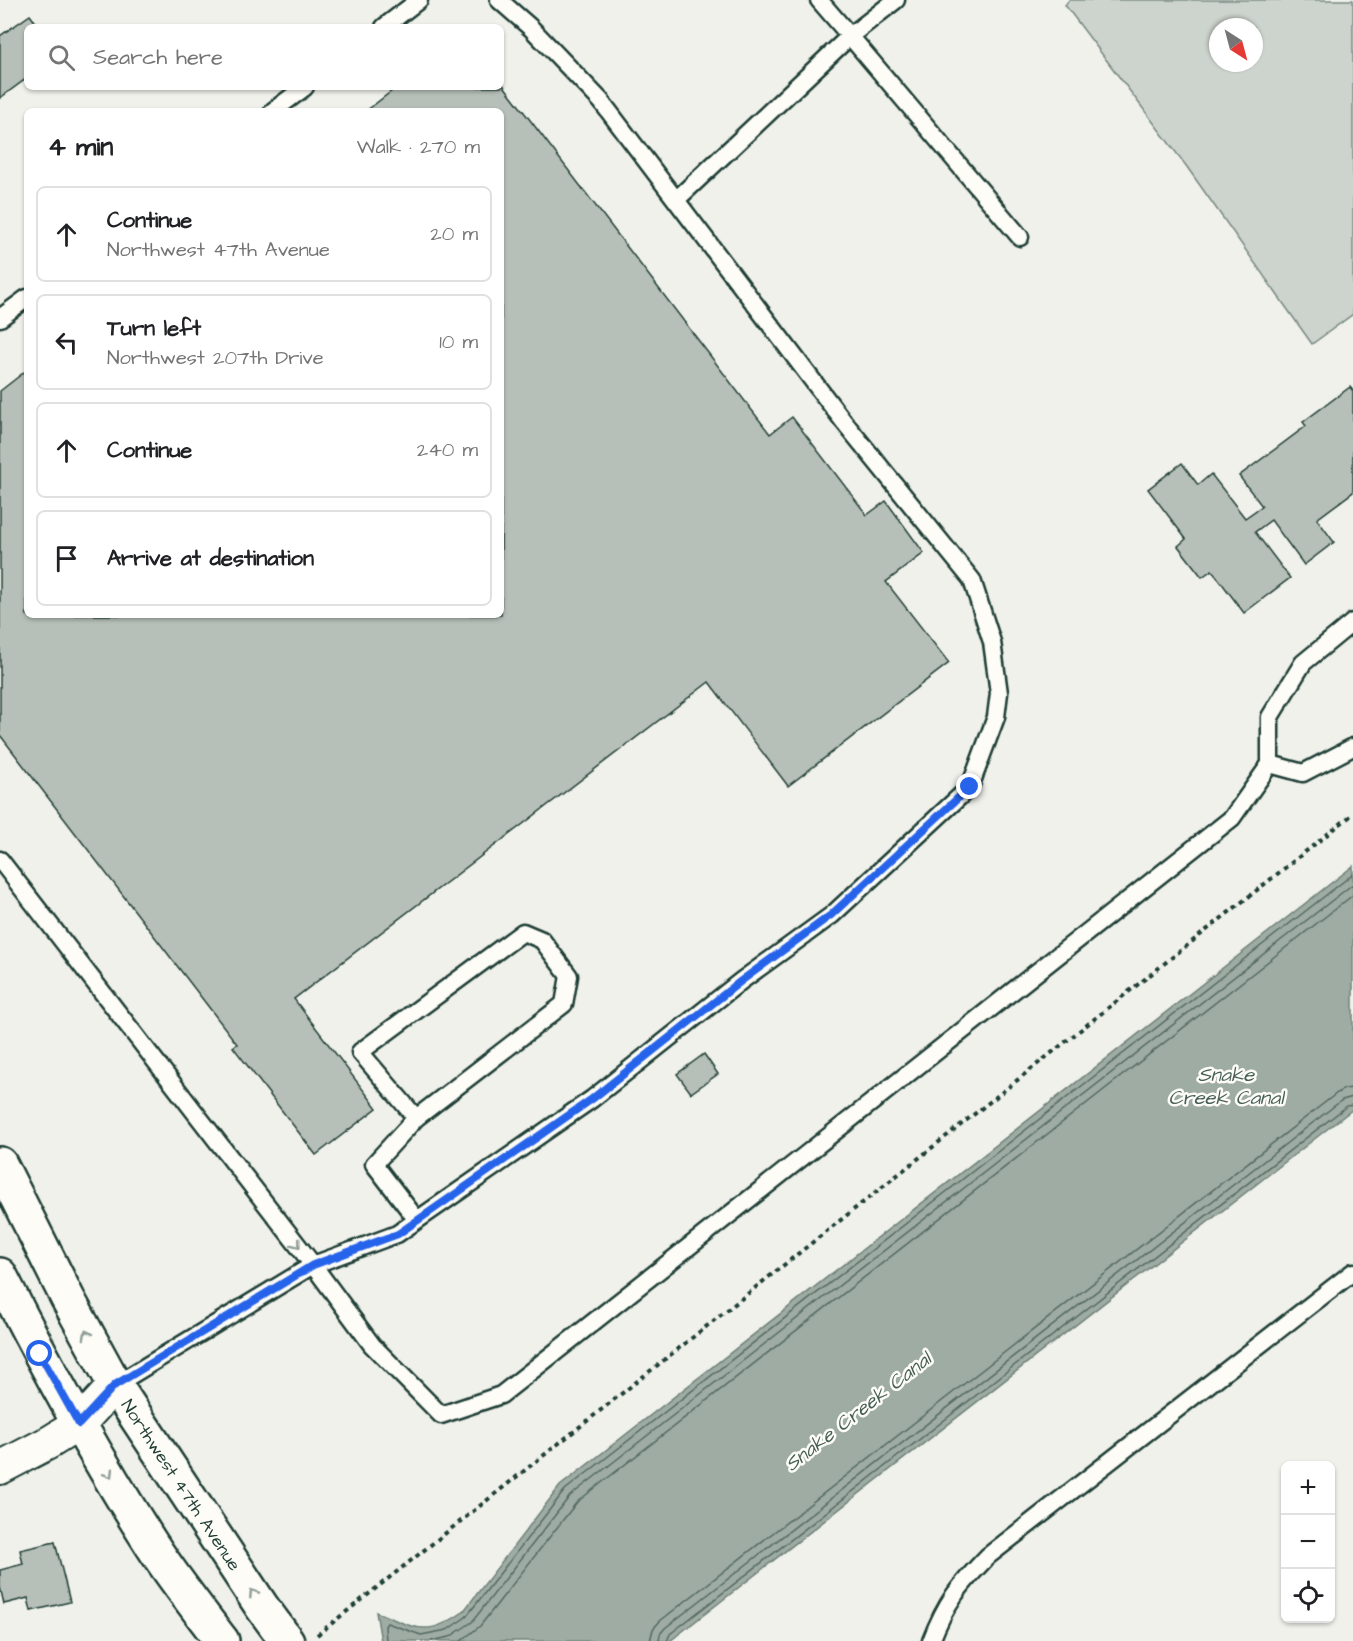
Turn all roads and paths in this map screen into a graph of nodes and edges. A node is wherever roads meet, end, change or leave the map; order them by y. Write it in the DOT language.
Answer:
graph roads {
  1 [pos="419,0"];
  2 [pos="498,0"];
  3 [pos="819,0"];
  4 [pos="896,0"];
  5 [pos="388,24"];
  6 [pos="850,36"];
  7 [pos="301,90"];
  8 [pos="277,108"];
  9 [pos="676,200"];
  10 [pos="1020,237"];
  11 [pos="24,300"];
  12 [pos="0,318"];
  13 [pos="1353,622"];
  14 [pos="1353,747"];
  15 [pos="1270,764"];
  16 [pos="1353,814"];
  17 [pos="0,860"];
  18 [pos="416,1118"];
  19 [pos="0,1164"];
  20 [pos="417,1220"];
  21 [pos="313,1265"];
  22 [pos="1353,1272"];
  23 [pos="0,1275"];
  24 [pos="115,1385"];
  25 [pos="79,1424"];
  26 [pos="0,1468"];
  27 [pos="222,1641"];
  28 [pos="287,1641"];
  29 [pos="309,1641"];
  30 [pos="931,1641"];
  1 -- 5 [label="lane"];
  2 -- 9 [label="lane"];
  3 -- 6 [label="lane"];
  4 -- 6 [label="lane"];
  6 -- 9 [label="lane"];
  6 -- 10 [label="lane"];
  7 -- 8 [label="lane"];
  9 -- 20 [label="lane"];
  11 -- 12 [label="lane"];
  13 -- 15 [label="lane"];
  14 -- 15 [label="lane"];
  15 -- 21 [label="lane"];
  16 -- 29 [label="path"];
  17 -- 21 [label="lane, one-way"];
  18 -- 18 [label="lane"];
  18 -- 20 [label="lane"];
  24 -- 19 [label="main road, Northwest 47th Avenue, one-way"];
  20 -- 21 [label="lane"];
  21 -- 24 [label="lane"];
  22 -- 30 [label="lane"];
  23 -- 25 [label="main road"];
  24 -- 25 [label="street"];
  28 -- 24 [label="main road, Northwest 47th Avenue, one-way"];
  25 -- 26 [label="street"];
  25 -- 27 [label="main road, one-way"];
}
